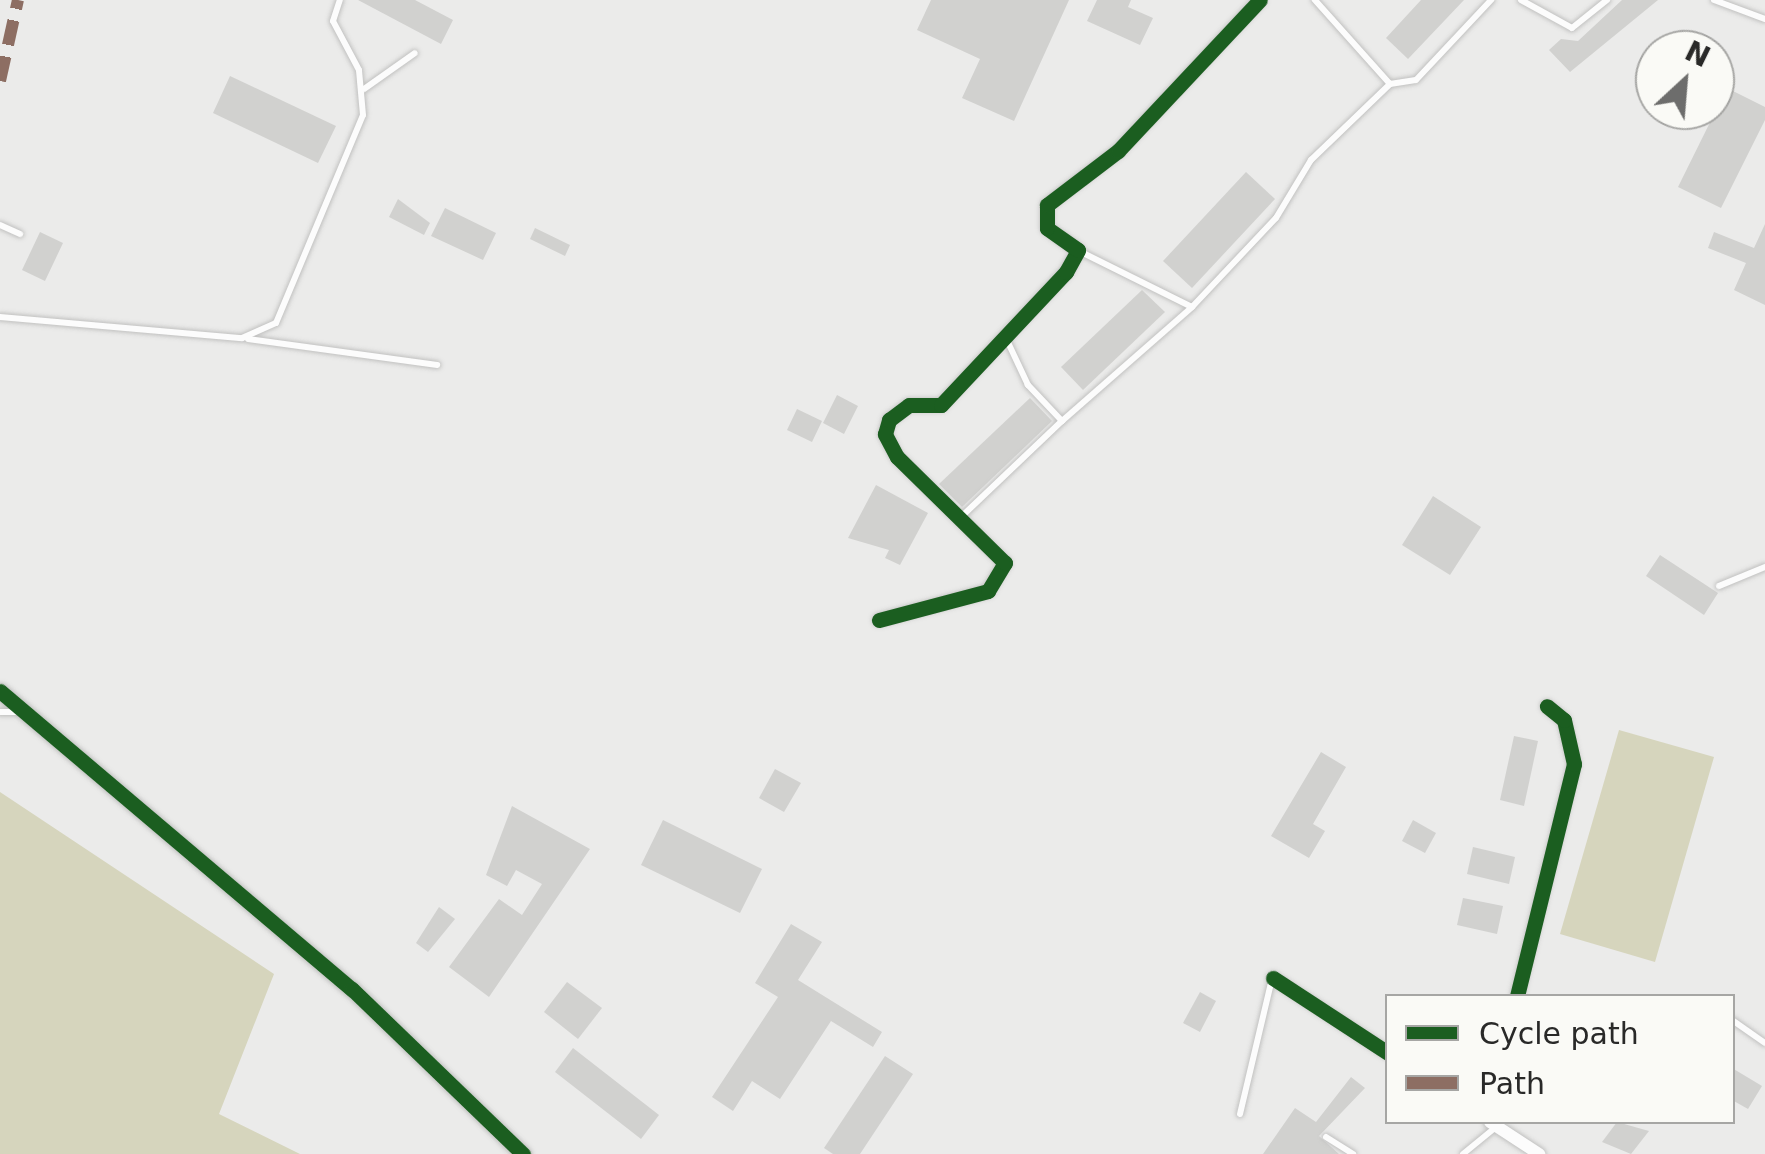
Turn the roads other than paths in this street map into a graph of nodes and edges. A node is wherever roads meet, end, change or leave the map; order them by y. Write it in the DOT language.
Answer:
graph roads {
  1 [pos="340,0"];
  2 [pos="1260,0"];
  3 [pos="1315,0"];
  4 [pos="1492,0"];
  5 [pos="1521,0"];
  6 [pos="1607,0"];
  7 [pos="1714,0"];
  8 [pos="1765,19"];
  9 [pos="416,53"];
  10 [pos="1390,84"];
  11 [pos="363,89"];
  12 [pos="0,224"];
  13 [pos="20,234"];
  14 [pos="1078,250"];
  15 [pos="1192,307"];
  16 [pos="0,317"];
  17 [pos="1005,337"];
  18 [pos="242,338"];
  19 [pos="437,365"];
  20 [pos="1062,421"];
  21 [pos="957,521"];
  22 [pos="1765,567"];
  23 [pos="1719,586"];
  24 [pos="879,620"];
  25 [pos="0,691"];
  26 [pos="1547,706"];
  27 [pos="0,712"];
  28 [pos="28,714"];
  29 [pos="1273,978"];
  30 [pos="1517,994"];
  31 [pos="1735,1022"];
  32 [pos="1765,1044"];
  33 [pos="1385,1052"];
  34 [pos="1240,1114"];
  35 [pos="1493,1124"];
  36 [pos="1326,1137"];
  37 [pos="524,1154"];
  38 [pos="1353,1154"];
  39 [pos="1463,1154"];
  40 [pos="1538,1154"];
  1 -- 11 [label="lane"];
  2 -- 14 [label="street"];
  3 -- 10 [label="lane"];
  4 -- 10 [label="lane"];
  5 -- 6 [label="lane"];
  7 -- 8 [label="lane"];
  9 -- 11 [label="lane"];
  10 -- 15 [label="lane"];
  11 -- 18 [label="lane"];
  12 -- 13 [label="lane"];
  14 -- 15 [label="lane"];
  14 -- 17 [label="street"];
  15 -- 20 [label="lane"];
  16 -- 18 [label="lane"];
  17 -- 20 [label="lane"];
  17 -- 21 [label="street"];
  18 -- 19 [label="lane"];
  20 -- 21 [label="lane"];
  21 -- 24 [label="street"];
  22 -- 23 [label="lane"];
  25 -- 28 [label="street"];
  26 -- 30 [label="street"];
  27 -- 28 [label="lane"];
  28 -- 37 [label="street"];
  29 -- 33 [label="street"];
  29 -- 34 [label="lane"];
  31 -- 32 [label="lane"];
  35 -- 39 [label="lane"];
  35 -- 40 [label="street"];
  36 -- 38 [label="lane"];
}
